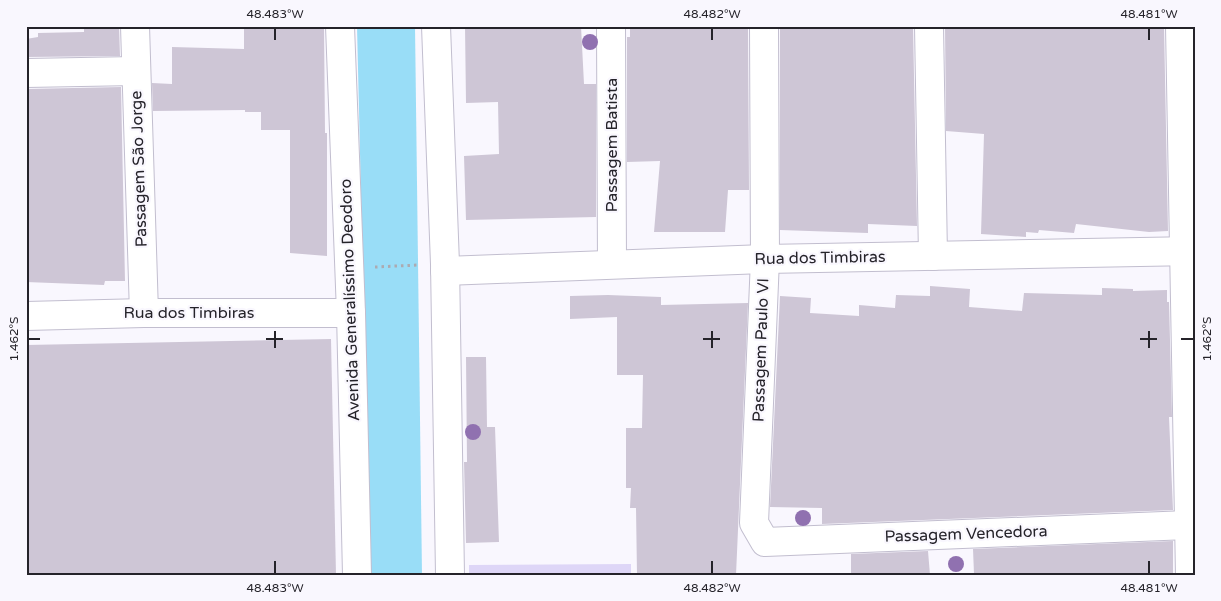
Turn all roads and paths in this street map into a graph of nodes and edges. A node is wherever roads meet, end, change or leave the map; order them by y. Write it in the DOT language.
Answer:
graph roads {
  1 [pos="135,26"];
  2 [pos="340,26"];
  3 [pos="436,26"];
  4 [pos="612,26"];
  5 [pos="764,26"];
  6 [pos="929,26"];
  7 [pos="1180,26"];
  8 [pos="136,72"];
  9 [pos="26,73"];
  10 [pos="1190,251"];
  11 [pos="933,256"];
  12 [pos="765,259"];
  13 [pos="612,264"];
  14 [pos="445,267"];
  15 [pos="349,268"];
  16 [pos="144,312"];
  17 [pos="351,312"];
  18 [pos="26,316"];
  19 [pos="754,523"];
  20 [pos="1188,525"];
  21 [pos="357,575"];
  22 [pos="450,575"];
  23 [pos="1190,575"];
  1 -- 8 [label="street, Passagem São Jorge"];
  2 -- 15 [label="street, Avenida Generalíssimo Deodoro"];
  3 -- 14 [label="street"];
  4 -- 13 [label="street, Passagem Batista"];
  5 -- 12 [label="street, Passagem Paulo VI"];
  6 -- 11 [label="street"];
  7 -- 10 [label="street"];
  8 -- 9 [label="street"];
  8 -- 16 [label="street, Passagem São Jorge"];
  10 -- 11 [label="street, Rua dos Timbiras"];
  10 -- 20 [label="street"];
  11 -- 12 [label="street, Rua dos Timbiras"];
  12 -- 13 [label="street, Rua dos Timbiras"];
  12 -- 19 [label="street, Passagem Paulo VI"];
  13 -- 14 [label="street, Rua dos Timbiras"];
  14 -- 15 [label="path"];
  14 -- 22 [label="street"];
  15 -- 17 [label="street, Avenida Generalíssimo Deodoro"];
  16 -- 17 [label="street, Rua dos Timbiras"];
  16 -- 18 [label="street, Rua dos Timbiras"];
  17 -- 21 [label="street, Avenida Generalíssimo Deodoro"];
  19 -- 20 [label="street, Passagem Vencedora"];
  20 -- 23 [label="street"];
}
